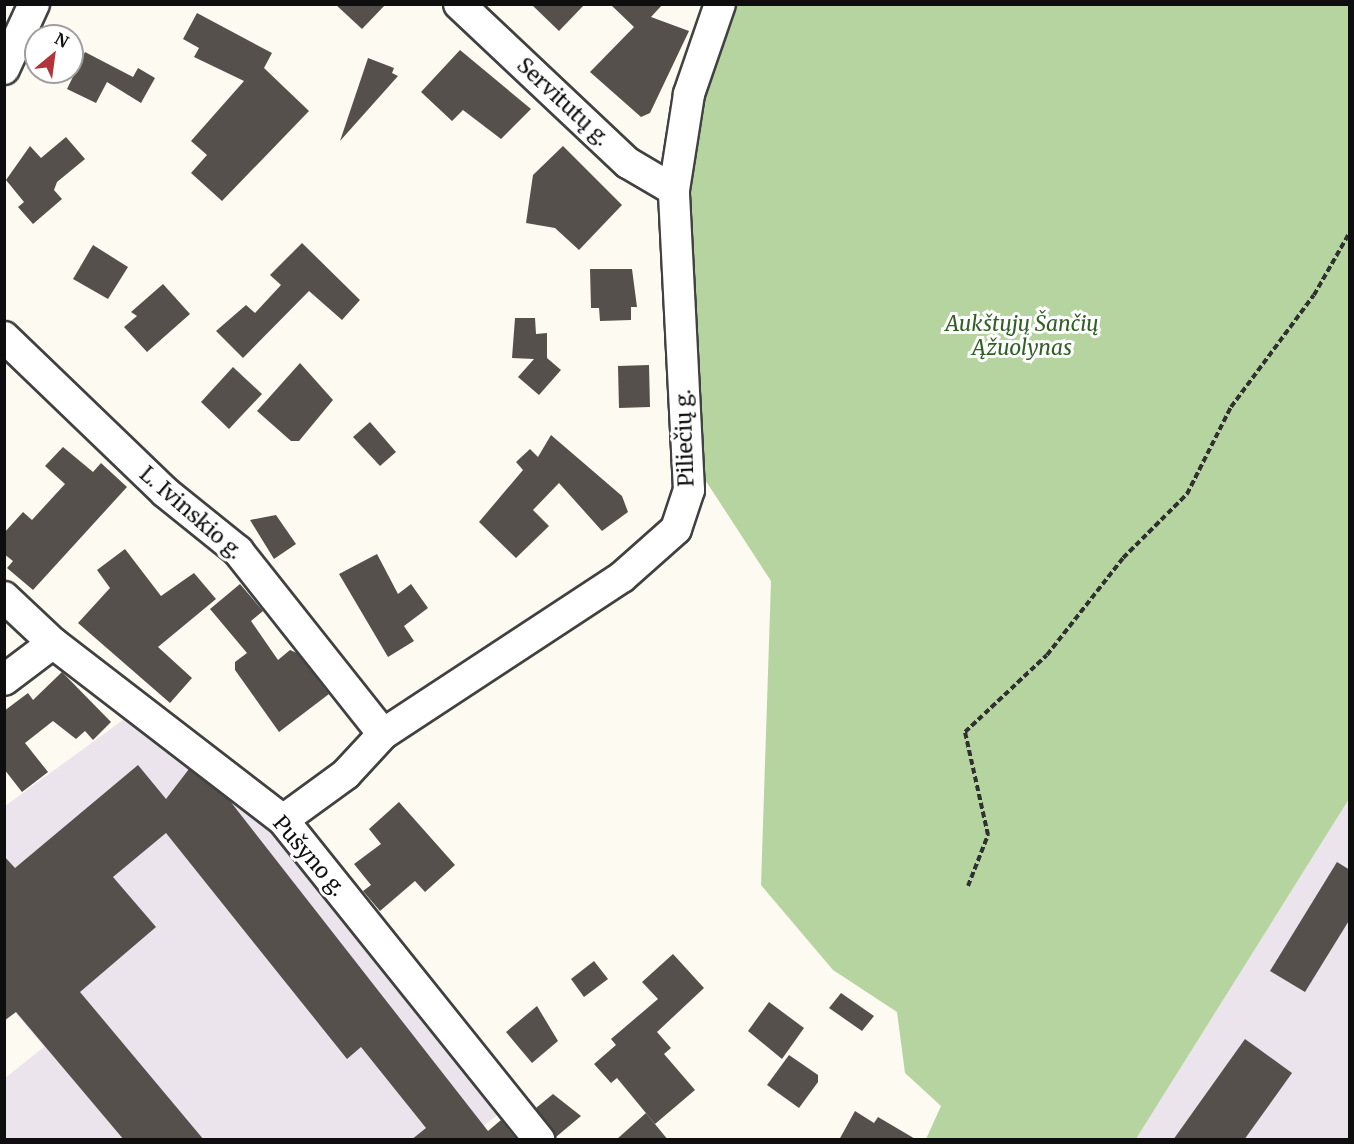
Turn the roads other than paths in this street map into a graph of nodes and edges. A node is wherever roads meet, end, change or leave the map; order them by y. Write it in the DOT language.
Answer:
graph roads {
  1 [pos="34,4"];
  2 [pos="459,4"];
  3 [pos="720,4"];
  4 [pos="4,69"];
  5 [pos="674,190"];
  6 [pos="4,337"];
  7 [pos="4,597"];
  8 [pos="53,643"];
  9 [pos="4,680"];
  10 [pos="383,734"];
  11 [pos="283,820"];
  12 [pos="539,1140"];
  1 -- 4 [label="street"];
  2 -- 5 [label="street, Servitutų g."];
  3 -- 5 [label="street, Piliečių g."];
  5 -- 10 [label="street, Piliečių g."];
  6 -- 10 [label="street, L. Ivinskio g."];
  7 -- 8 [label="street, Pušyno g."];
  8 -- 9 [label="street"];
  8 -- 11 [label="street, Pušyno g."];
  10 -- 11 [label="street, Piliečių g."];
  11 -- 12 [label="street, Pušyno g."];
}
